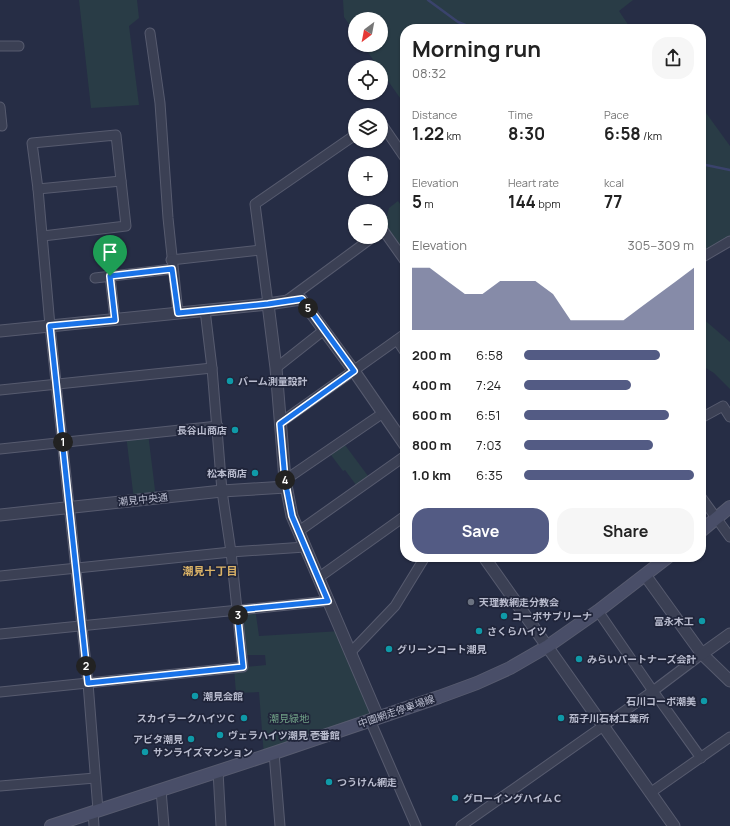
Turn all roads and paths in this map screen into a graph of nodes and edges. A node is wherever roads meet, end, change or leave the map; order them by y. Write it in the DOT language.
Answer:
graph roads {
  1 [pos="150,33"];
  2 [pos="0,46"];
  3 [pos="19,46"];
  4 [pos="0,107"];
  5 [pos="2,126"];
  6 [pos="388,133"];
  7 [pos="348,140"];
  8 [pos="400,151"];
  9 [pos="121,181"];
  10 [pos="38,189"];
  11 [pos="42,236"];
  12 [pos="388,237"];
  13 [pos="730,241"];
  14 [pos="363,244"];
  15 [pos="260,250"];
  16 [pos="400,254"];
  17 [pos="706,255"];
  18 [pos="172,264"];
  19 [pos="110,276"];
  20 [pos="95,278"];
  21 [pos="286,301"];
  22 [pos="268,304"];
  23 [pos="205,310"];
  24 [pos="178,313"];
  25 [pos="115,320"];
  26 [pos="50,326"];
  27 [pos="324,330"];
  28 [pos="0,331"];
  29 [pos="400,337"];
  30 [pos="396,340"];
  31 [pos="400,345"];
  32 [pos="212,368"];
  33 [pos="276,368"];
  34 [pos="354,371"];
  35 [pos="57,384"];
  36 [pos="0,390"];
  37 [pos="382,412"];
  38 [pos="706,415"];
  39 [pos="730,417"];
  40 [pos="280,424"];
  41 [pos="218,426"];
  42 [pos="400,439"];
  43 [pos="63,442"];
  44 [pos="0,449"];
  45 [pos="400,460"];
  46 [pos="286,484"];
  47 [pos="222,491"];
  48 [pos="706,504"];
  49 [pos="69,507"];
  50 [pos="730,508"];
  51 [pos="0,515"];
  52 [pos="717,519"];
  53 [pos="400,520"];
  54 [pos="706,527"];
  55 [pos="299,531"];
  56 [pos="730,537"];
  57 [pos="305,546"];
  58 [pos="231,552"];
  59 [pos="423,562"];
  60 [pos="488,562"];
  61 [pos="661,562"];
  62 [pos="75,569"];
  63 [pos="645,574"];
  64 [pos="0,576"];
  65 [pos="318,578"];
  66 [pos="328,601"];
  67 [pos="237,610"];
  68 [pos="598,610"];
  69 [pos="81,625"];
  70 [pos="0,634"];
  71 [pos="730,634"];
  72 [pos="548,646"];
  73 [pos="350,652"];
  74 [pos="702,654"];
  75 [pos="730,681"];
  76 [pos="88,683"];
  77 [pos="653,691"];
  78 [pos="0,692"];
  79 [pos="374,718"];
  80 [pos="603,726"];
  81 [pos="730,737"];
  82 [pos="274,753"];
  83 [pos="701,758"];
  84 [pos="218,771"];
  85 [pos="95,778"];
  86 [pos="0,786"];
  87 [pos="161,790"];
  88 [pos="650,793"];
  89 [pos="95,811"];
  90 [pos="51,826"];
  91 [pos="94,826"];
  92 [pos="164,826"];
  93 [pos="221,826"];
  94 [pos="280,826"];
  95 [pos="416,826"];
  96 [pos="461,826"];
  97 [pos="674,826"];
  1 -- 18 [label="street"];
  2 -- 3 [label="street"];
  4 -- 5 [label="street"];
  6 -- 8 [label="street"];
  7 -- 15 [label="street"];
  9 -- 10 [label="street"];
  9 -- 10 [label="street"];
  9 -- 11 [label="street"];
  10 -- 11 [label="street"];
  11 -- 26 [label="street"];
  12 -- 16 [label="street"];
  13 -- 17 [label="street"];
  14 -- 21 [label="street"];
  15 -- 18 [label="street"];
  15 -- 22 [label="street"];
  18 -- 19 [label="street"];
  18 -- 24 [label="street"];
  19 -- 20 [label="street"];
  19 -- 25 [label="street"];
  21 -- 22 [label="street"];
  21 -- 27 [label="street"];
  22 -- 23 [label="street"];
  22 -- 33 [label="street"];
  23 -- 24 [label="street"];
  23 -- 32 [label="street"];
  24 -- 25 [label="street"];
  25 -- 26 [label="street"];
  26 -- 28 [label="street"];
  26 -- 35 [label="street"];
  27 -- 33 [label="street"];
  27 -- 34 [label="street"];
  29 -- 30 [label="street"];
  30 -- 31 [label="street"];
  30 -- 34 [label="street"];
  32 -- 35 [label="street"];
  32 -- 41 [label="street"];
  33 -- 40 [label="street"];
  34 -- 37 [label="street"];
  34 -- 40 [label="street"];
  35 -- 36 [label="street"];
  35 -- 43 [label="street"];
  37 -- 42 [label="street"];
  37 -- 46 [label="street"];
  38 -- 39 [label="street"];
  40 -- 46 [label="street"];
  41 -- 43 [label="street"];
  41 -- 47 [label="street"];
  43 -- 44 [label="street"];
  43 -- 49 [label="street"];
  45 -- 55 [label="street"];
  46 -- 47 [label="street, 潮見中央通"];
  46 -- 55 [label="street"];
  47 -- 49 [label="street, 潮見中央通"];
  47 -- 58 [label="street"];
  48 -- 52 [label="street"];
  49 -- 51 [label="street, 潮見中央通"];
  49 -- 62 [label="street"];
  50 -- 52 [label="main road"];
  52 -- 54 [label="main road"];
  52 -- 56 [label="street"];
  53 -- 65 [label="street"];
  55 -- 57 [label="street"];
  57 -- 58 [label="street"];
  57 -- 65 [label="street"];
  58 -- 62 [label="street"];
  58 -- 67 [label="street"];
  59 -- 73 [label="street"];
  60 -- 72 [label="street"];
  61 -- 63 [label="main road, 中園網走停車場線"];
  62 -- 64 [label="street"];
  62 -- 69 [label="street"];
  63 -- 68 [label="main road, 中園網走停車場線"];
  63 -- 74 [label="street"];
  65 -- 66 [label="street"];
  66 -- 67 [label="street"];
  66 -- 73 [label="street"];
  67 -- 69 [label="street"];
  67 -- 76 [label="street"];
  68 -- 72 [label="main road, 中園網走停車場線"];
  68 -- 77 [label="street"];
  69 -- 70 [label="street"];
  69 -- 76 [label="street"];
  71 -- 74 [label="street"];
  72 -- 79 [label="main road, 中園網走停車場線"];
  72 -- 80 [label="street"];
  73 -- 79 [label="street"];
  74 -- 75 [label="street"];
  74 -- 77 [label="street"];
  76 -- 78 [label="street"];
  76 -- 85 [label="street"];
  77 -- 80 [label="street"];
  77 -- 83 [label="street"];
  79 -- 82 [label="main road, 中園網走停車場線"];
  79 -- 95 [label="street"];
  80 -- 88 [label="street"];
  80 -- 96 [label="street"];
  81 -- 83 [label="street"];
  82 -- 84 [label="main road, 中園網走停車場線"];
  82 -- 94 [label="street"];
  83 -- 88 [label="street"];
  84 -- 87 [label="main road, 中園網走停車場線"];
  84 -- 93 [label="street"];
  85 -- 86 [label="street"];
  85 -- 89 [label="street"];
  87 -- 89 [label="main road, 中園網走停車場線"];
  87 -- 92 [label="street"];
  88 -- 97 [label="street"];
  89 -- 90 [label="main road, 中園網走停車場線"];
  89 -- 91 [label="street"];
}
